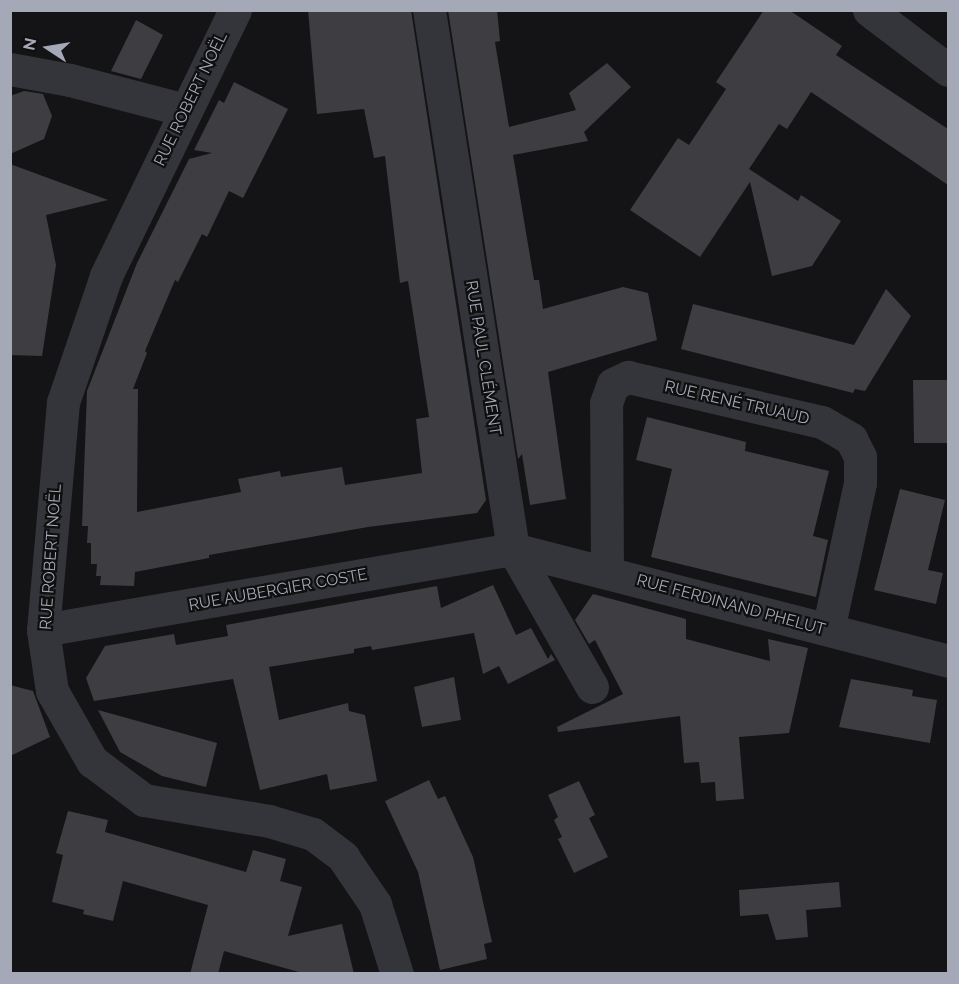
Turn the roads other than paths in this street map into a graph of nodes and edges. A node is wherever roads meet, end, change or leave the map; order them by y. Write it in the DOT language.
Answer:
graph roads {
  1 [pos="235,10"];
  2 [pos="429,10"];
  3 [pos="869,10"];
  4 [pos="10,69"];
  5 [pos="948,70"];
  6 [pos="185,110"];
  7 [pos="513,549"];
  8 [pos="607,572"];
  9 [pos="44,630"];
  10 [pos="828,630"];
  11 [pos="948,661"];
  12 [pos="592,687"];
  13 [pos="397,974"];
  1 -- 6 [label="street, RUE ROBERT NOËL"];
  2 -- 7 [label="street, RUE PAUL CLÉMENT"];
  3 -- 5 [label="street"];
  4 -- 6 [label="street"];
  6 -- 9 [label="street, RUE ROBERT NOËL"];
  7 -- 8 [label="street, RUE FERDINAND PHELUT"];
  7 -- 9 [label="street, RUE AUBERGIER COSTE"];
  7 -- 12 [label="street, RUE PAUL CLÉMENT"];
  8 -- 10 [label="street, RUE FERDINAND PHELUT"];
  8 -- 10 [label="street, RUE RENÉ TRUAUD"];
  9 -- 13 [label="street, RUE ROBERT NOËL"];
  10 -- 11 [label="street, RUE FERDINAND PHELUT"];
}
